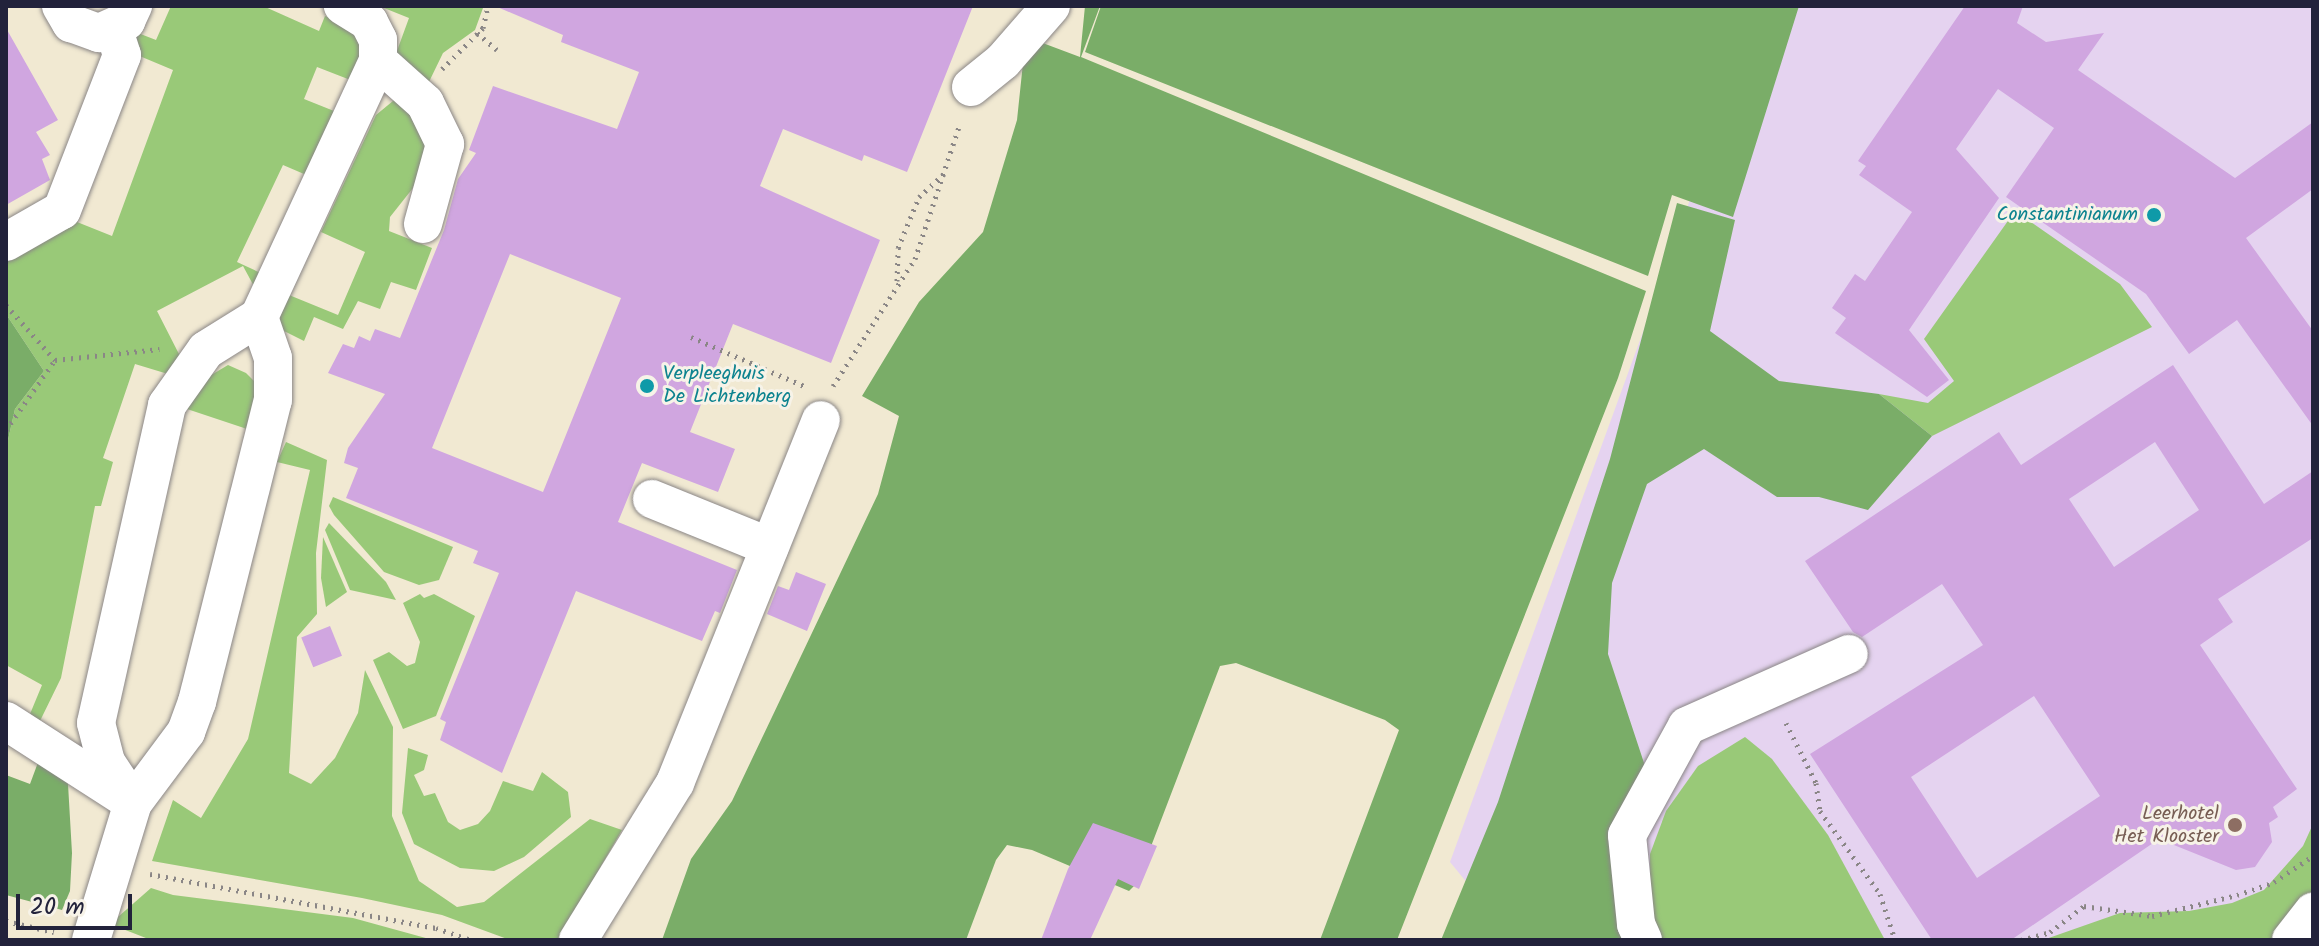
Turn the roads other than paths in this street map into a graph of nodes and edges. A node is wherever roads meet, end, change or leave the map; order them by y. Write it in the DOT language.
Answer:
graph roads {
  1 [pos="61,6"];
  2 [pos="343,6"];
  3 [pos="1051,6"];
  4 [pos="124,18"];
  5 [pos="378,61"];
  6 [pos="971,87"];
  7 [pos="423,224"];
  8 [pos="6,242"];
  9 [pos="259,317"];
  10 [pos="825,407"];
  11 [pos="652,499"];
  12 [pos="770,547"];
  13 [pos="1849,654"];
  14 [pos="6,721"];
  15 [pos="133,803"];
  16 [pos="2313,912"];
  17 [pos="76,937"];
  18 [pos="578,940"];
  19 [pos="1643,940"];
  20 [pos="2291,940"];
  1 -- 4 [label="lane"];
  2 -- 5 [label="lane"];
  3 -- 6 [label="lane"];
  4 -- 8 [label="lane"];
  5 -- 7 [label="lane"];
  5 -- 9 [label="lane"];
  9 -- 15 [label="lane"];
  9 -- 15 [label="lane"];
  10 -- 12 [label="lane"];
  11 -- 12 [label="lane"];
  12 -- 18 [label="lane"];
  13 -- 19 [label="lane"];
  14 -- 15 [label="lane"];
  15 -- 17 [label="lane"];
  16 -- 20 [label="lane"];
}
